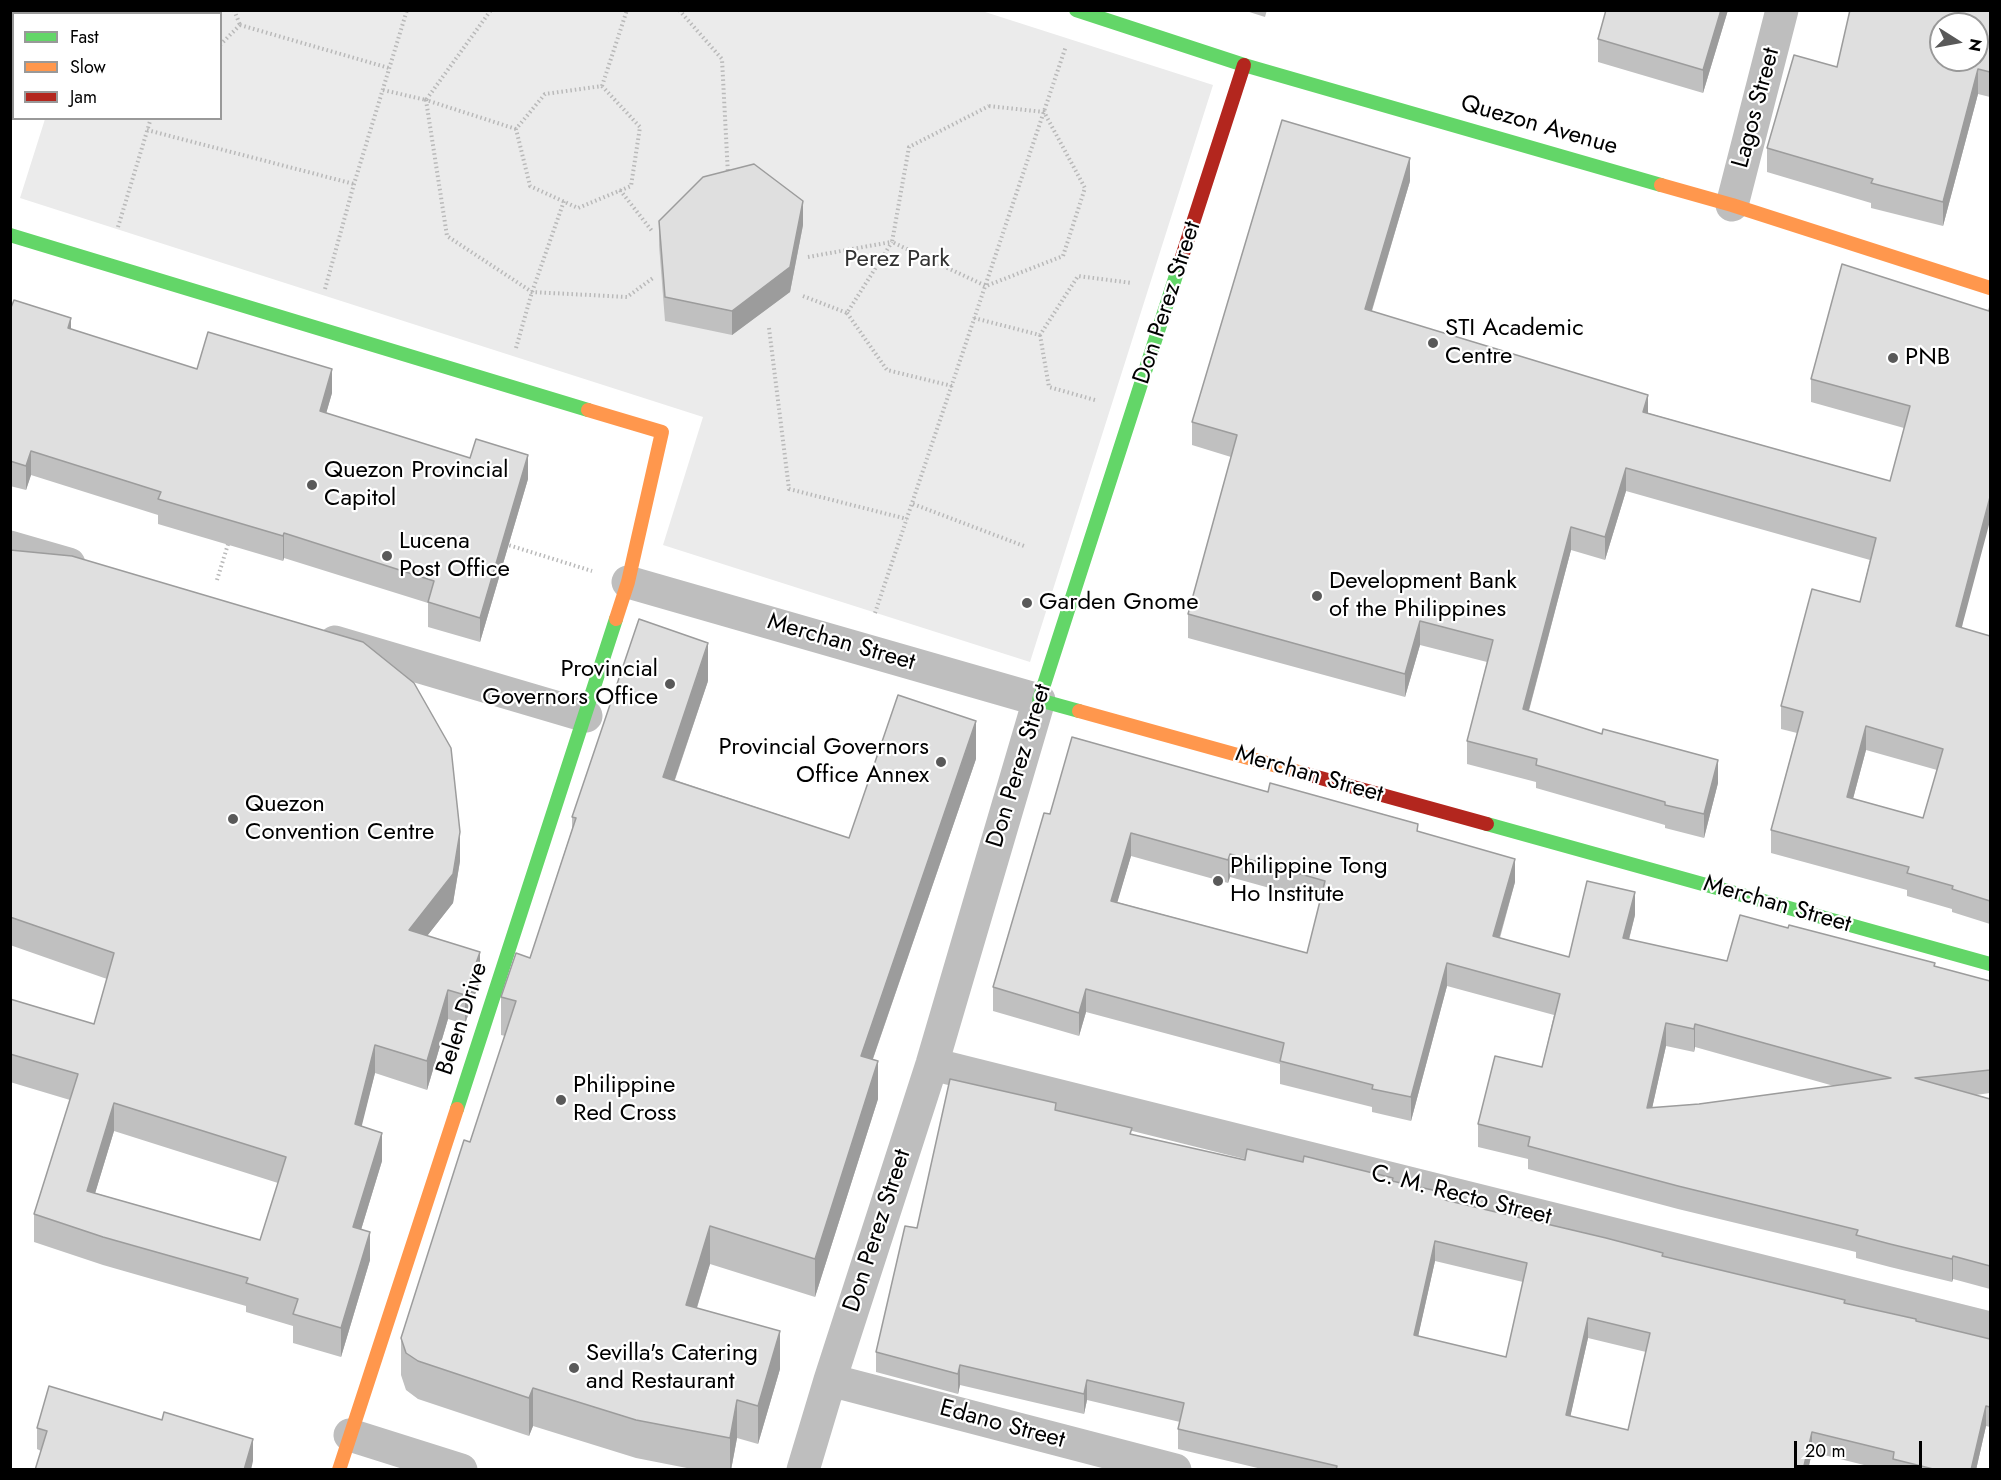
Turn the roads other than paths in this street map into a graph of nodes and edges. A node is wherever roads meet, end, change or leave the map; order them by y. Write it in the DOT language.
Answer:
graph roads {
  1 [pos="1782,10"];
  2 [pos="1076,11"];
  3 [pos="1245,65"];
  4 [pos="1732,205"];
  5 [pos="10,235"];
  6 [pos="1990,288"];
  7 [pos="10,547"];
  8 [pos="102,574"];
  9 [pos="628,582"];
  10 [pos="307,634"];
  11 [pos="1039,700"];
  12 [pos="586,716"];
  13 [pos="1990,964"];
  14 [pos="932,1064"];
  15 [pos="1990,1328"];
  16 [pos="830,1380"];
  17 [pos="350,1435"];
  18 [pos="339,1470"];
  19 [pos="461,1470"];
  20 [pos="803,1470"];
  21 [pos="1174,1470"];
  1 -- 4 [label="street, Lagos Street"];
  2 -- 3 [label="main road, Quezon Avenue"];
  3 -- 4 [label="main road, Quezon Avenue"];
  3 -- 11 [label="main road, Don Perez Street"];
  4 -- 6 [label="main road, Quezon Avenue"];
  5 -- 9 [label="main road, Belen Drive"];
  7 -- 8 [label="street"];
  9 -- 11 [label="street, Merchan Street"];
  9 -- 12 [label="main road, Belen Drive"];
  10 -- 12 [label="street"];
  11 -- 13 [label="main road, Merchan Street"];
  11 -- 14 [label="street, Don Perez Street"];
  12 -- 17 [label="main road, Belen Drive"];
  14 -- 15 [label="street, C. M. Recto Street"];
  14 -- 16 [label="street, Don Perez Street"];
  16 -- 20 [label="street, Don Perez Street"];
  16 -- 21 [label="street, Edano Street"];
  17 -- 18 [label="main road, Belen Drive"];
  17 -- 19 [label="street"];
}
